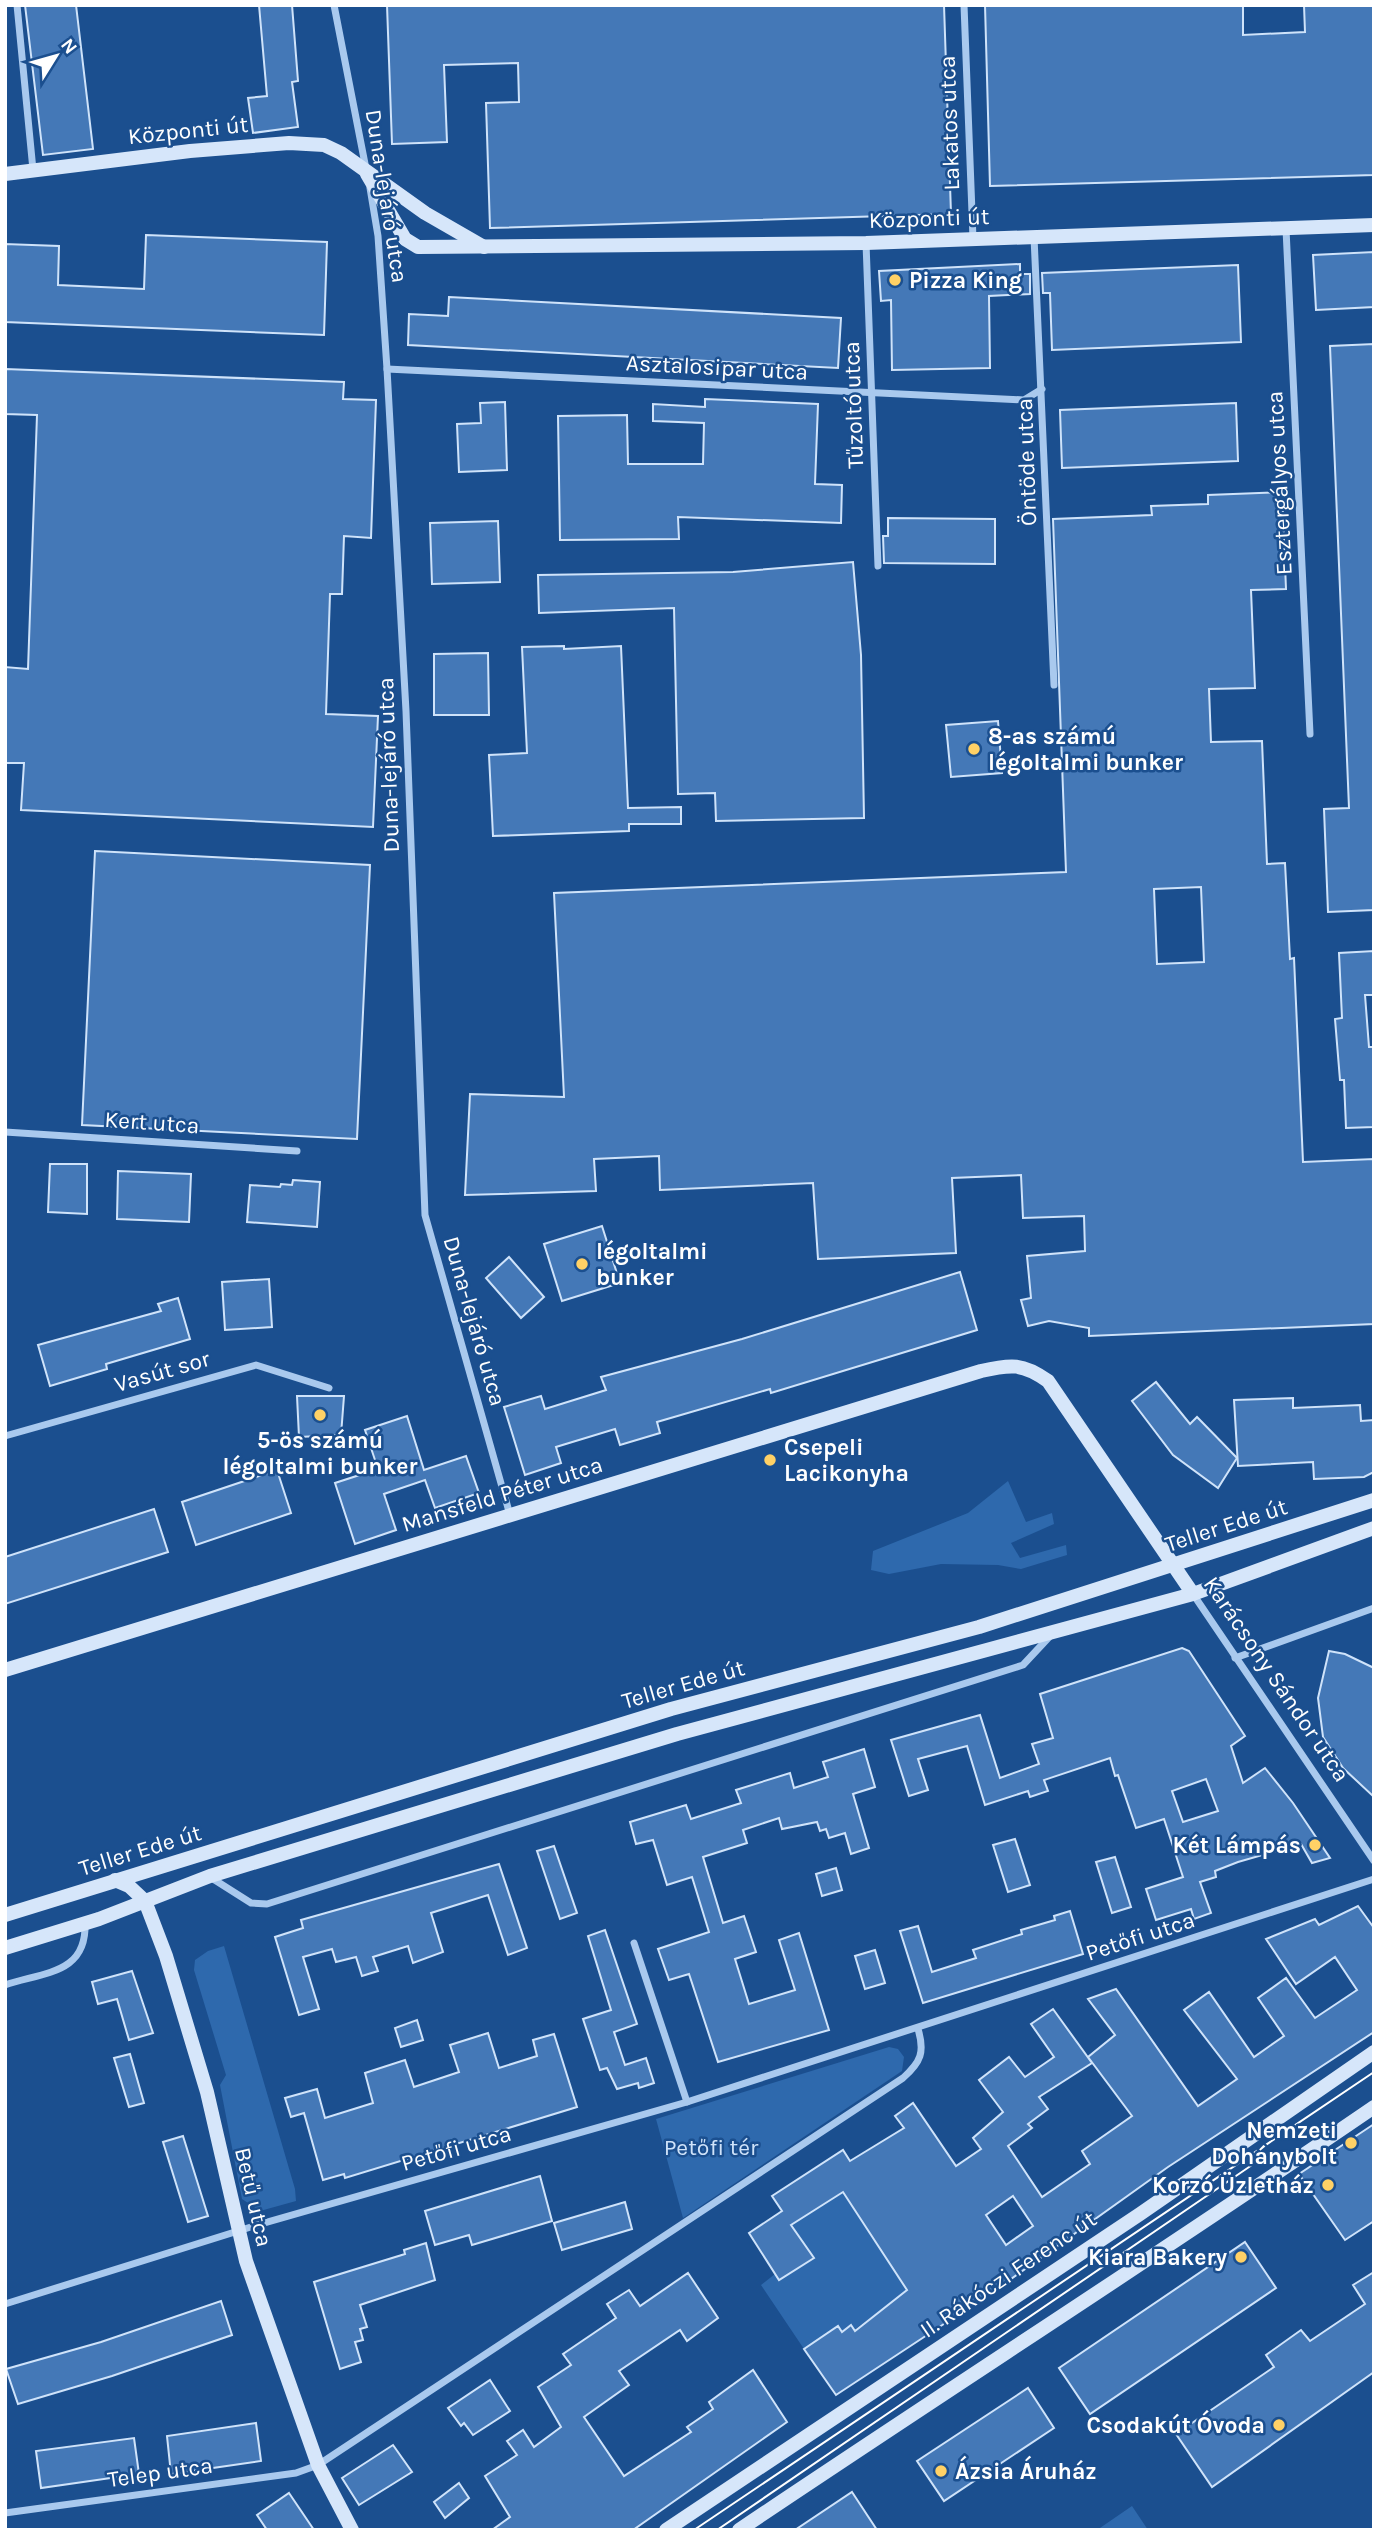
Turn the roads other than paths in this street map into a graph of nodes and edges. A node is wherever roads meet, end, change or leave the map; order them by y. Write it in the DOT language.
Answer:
graph roads {
  1 [pos="16,5"];
  2 [pos="334,5"];
  3 [pos="964,5"];
  4 [pos="33,170"];
  5 [pos="5,174"];
  6 [pos="367,174"];
  7 [pos="1374,225"];
  8 [pos="1286,229"];
  9 [pos="1034,237"];
  10 [pos="973,239"];
  11 [pos="866,243"];
  12 [pos="485,248"];
  13 [pos="387,369"];
  14 [pos="1042,389"];
  15 [pos="872,394"];
  16 [pos="878,566"];
  17 [pos="1054,685"];
  18 [pos="1310,734"];
  19 [pos="5,1132"];
  20 [pos="297,1151"];
  21 [pos="1013,1366"];
  22 [pos="328,1388"];
  23 [pos="5,1436"];
  24 [pos="1374,1500"];
  25 [pos="510,1515"];
  26 [pos="1374,1528"];
  27 [pos="1173,1567"];
  28 [pos="1193,1594"];
  29 [pos="1374,1608"];
  30 [pos="1055,1631"];
  31 [pos="1235,1658"];
  32 [pos="5,1670"];
  33 [pos="1374,1861"];
  34 [pos="210,1876"];
  35 [pos="1374,1879"];
  36 [pos="115,1880"];
  37 [pos="145,1902"];
  38 [pos="5,1915"];
  39 [pos="85,1923"];
  40 [pos="634,1943"];
  41 [pos="5,1948"];
  42 [pos="5,1985"];
  43 [pos="918,2029"];
  44 [pos="1374,2052"];
  45 [pos="687,2102"];
  46 [pos="1374,2107"];
  47 [pos="238,2231"];
  48 [pos="5,2304"];
  49 [pos="318,2465"];
  50 [pos="5,2513"];
  51 [pos="352,2530"];
  52 [pos="666,2530"];
  53 [pos="739,2530"];
  1 -- 4 [label="street"];
  2 -- 6 [label="street, Duna-lejáró utca"];
  3 -- 10 [label="street, Lakatos utca"];
  4 -- 5 [label="street, Központi út"];
  4 -- 6 [label="street, Központi út"];
  6 -- 12 [label="street, Központi út"];
  6 -- 12 [label="street, Központi út"];
  6 -- 13 [label="street, Duna-lejáró utca"];
  7 -- 8 [label="street, Központi út"];
  8 -- 9 [label="street, Központi út"];
  8 -- 18 [label="street, Esztergályos utca"];
  9 -- 10 [label="street, Központi út"];
  9 -- 14 [label="street, Öntöde utca"];
  10 -- 11 [label="street, Központi út"];
  11 -- 12 [label="street, Központi út"];
  11 -- 15 [label="street, Tűzoltó utca"];
  13 -- 15 [label="street, Asztalosipar utca"];
  13 -- 25 [label="street, Duna-lejáró utca"];
  14 -- 15 [label="street, Asztalosipar utca"];
  14 -- 17 [label="street, Öntöde utca"];
  15 -- 16 [label="street, Tűzoltó utca"];
  19 -- 20 [label="street, Kert utca"];
  21 -- 25 [label="street, Mansfeld Péter utca"];
  21 -- 27 [label="street, Karácsony Sándor utca"];
  22 -- 23 [label="street, Vasút sor"];
  24 -- 27 [label="street, Teller Ede út"];
  25 -- 32 [label="street, Mansfeld Péter utca"];
  26 -- 28 [label="street, Teller Ede út"];
  27 -- 28 [label="street, Karácsony Sándor utca"];
  27 -- 36 [label="street, Teller Ede út"];
  28 -- 30 [label="street, Teller Ede út"];
  28 -- 31 [label="street, Karácsony Sándor utca"];
  29 -- 31 [label="street"];
  30 -- 34 [label="street, Teller Ede út"];
  30 -- 34 [label="street, Teller Ede út"];
  31 -- 33 [label="street, Karácsony Sándor utca"];
  34 -- 37 [label="street, Teller Ede út"];
  35 -- 43 [label="street, Petőfi utca"];
  36 -- 37 [label="street"];
  36 -- 38 [label="street, Teller Ede út"];
  37 -- 39 [label="street, Teller Ede út"];
  37 -- 47 [label="street, Betű utca"];
  39 -- 41 [label="street, Teller Ede út"];
  39 -- 42 [label="street"];
  40 -- 45 [label="street"];
  43 -- 45 [label="street, Petőfi utca"];
  43 -- 49 [label="street"];
  44 -- 52 [label="street, II. Rákóczi Ferenc út"];
  45 -- 47 [label="street, Petőfi utca"];
  46 -- 53 [label="street"];
  47 -- 48 [label="street, Petőfi utca"];
  47 -- 49 [label="street, Betű utca"];
  49 -- 50 [label="street, Telep utca"];
  49 -- 51 [label="street, Betű utca"];
}
